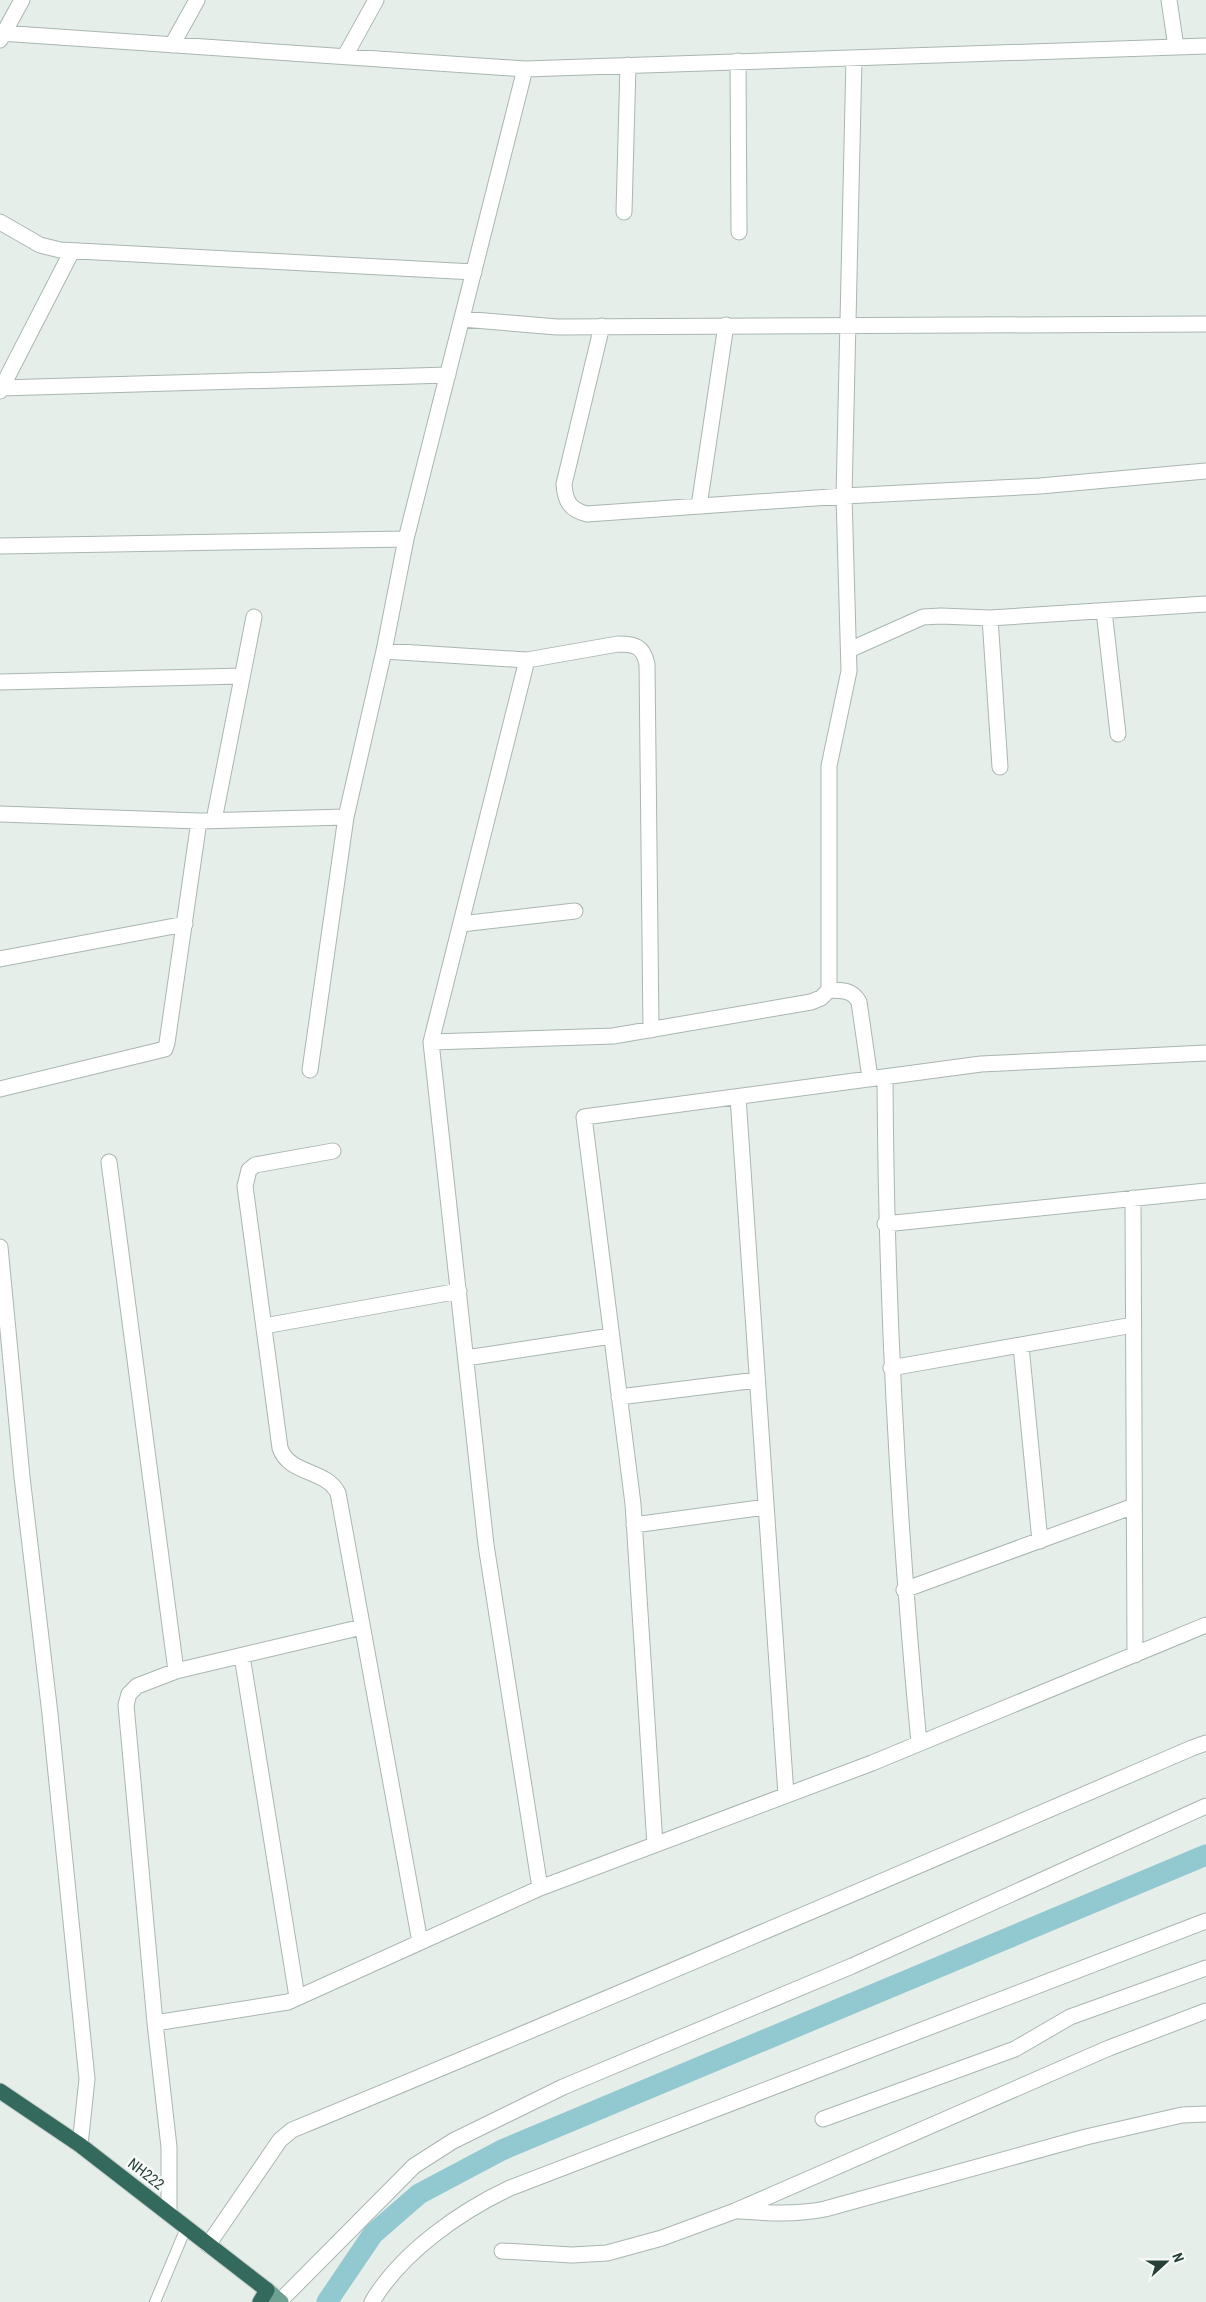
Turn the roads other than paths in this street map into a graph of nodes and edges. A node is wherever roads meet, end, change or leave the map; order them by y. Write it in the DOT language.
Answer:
graph roads {
  1 [pos="22,0"];
  2 [pos="197,0"];
  3 [pos="376,0"];
  4 [pos="1169,0"];
  5 [pos="1,35"];
  6 [pos="172,45"];
  7 [pos="1206,46"];
  8 [pos="1176,47"];
  9 [pos="345,56"];
  10 [pos="854,58"];
  11 [pos="738,61"];
  12 [pos="628,65"];
  13 [pos="525,68"];
  14 [pos="624,212"];
  15 [pos="0,222"];
  16 [pos="739,232"];
  17 [pos="72,251"];
  18 [pos="474,272"];
  19 [pos="462,320"];
  20 [pos="1206,324"];
  21 [pos="726,325"];
  22 [pos="602,326"];
  23 [pos="848,326"];
  24 [pos="448,375"];
  25 [pos="1,389"];
  26 [pos="1206,471"];
  27 [pos="844,496"];
  28 [pos="699,506"];
  29 [pos="406,539"];
  30 [pos="0,546"];
  31 [pos="1206,604"];
  32 [pos="1104,611"];
  33 [pos="254,617"];
  34 [pos="990,618"];
  35 [pos="849,650"];
  36 [pos="384,651"];
  37 [pos="527,660"];
  38 [pos="242,676"];
  39 [pos="0,682"];
  40 [pos="1118,734"];
  41 [pos="1000,767"];
  42 [pos="0,814"];
  43 [pos="346,817"];
  44 [pos="207,820"];
  45 [pos="575,912"];
  46 [pos="185,924"];
  47 [pos="461,924"];
  48 [pos="0,959"];
  49 [pos="829,990"];
  50 [pos="650,1030"];
  51 [pos="431,1042"];
  52 [pos="1206,1053"];
  53 [pos="310,1070"];
  54 [pos="877,1078"];
  55 [pos="0,1089"];
  56 [pos="738,1097"];
  57 [pos="333,1151"];
  58 [pos="109,1162"];
  59 [pos="1206,1191"];
  60 [pos="1133,1198"];
  61 [pos="885,1224"];
  62 [pos="0,1247"];
  63 [pos="459,1291"];
  64 [pos="1133,1325"];
  65 [pos="264,1326"];
  66 [pos="611,1336"];
  67 [pos="1021,1346"];
  68 [pos="466,1358"];
  69 [pos="891,1368"];
  70 [pos="757,1380"];
  71 [pos="619,1396"];
  72 [pos="1134,1506"];
  73 [pos="766,1507"];
  74 [pos="634,1525"];
  75 [pos="1040,1541"];
  76 [pos="904,1590"];
  77 [pos="1206,1625"];
  78 [pos="362,1627"];
  79 [pos="1134,1655"];
  80 [pos="242,1656"];
  81 [pos="176,1670"];
  82 [pos="919,1743"];
  83 [pos="1206,1743"];
  84 [pos="786,1795"];
  85 [pos="1206,1806"];
  86 [pos="654,1845"];
  87 [pos="540,1888"];
  88 [pos="1206,1921"];
  89 [pos="420,1942"];
  90 [pos="1206,1968"];
  91 [pos="297,1997"];
  92 [pos="1206,2011"];
  93 [pos="155,2023"];
  94 [pos="0,2091"];
  95 [pos="1206,2114"];
  96 [pos="823,2119"];
  97 [pos="80,2145"];
  98 [pos="735,2211"];
  99 [pos="169,2214"];
  100 [pos="186,2228"];
  101 [pos="208,2245"];
  102 [pos="502,2251"];
  103 [pos="264,2296"];
  104 [pos="281,2301"];
  105 [pos="155,2302"];
  106 [pos="372,2302"];
  1 -- 5 [label="street"];
  2 -- 6 [label="street"];
  3 -- 9 [label="street"];
  4 -- 8 [label="street"];
  5 -- 6 [label="street"];
  6 -- 9 [label="street"];
  7 -- 8 [label="street"];
  8 -- 10 [label="street"];
  9 -- 13 [label="street"];
  10 -- 11 [label="street"];
  10 -- 23 [label="street"];
  11 -- 12 [label="street"];
  11 -- 16 [label="street"];
  12 -- 13 [label="street"];
  12 -- 14 [label="street"];
  13 -- 18 [label="street"];
  15 -- 17 [label="street"];
  17 -- 18 [label="street"];
  17 -- 25 [label="street"];
  18 -- 19 [label="street"];
  19 -- 22 [label="street"];
  19 -- 24 [label="street"];
  20 -- 23 [label="street"];
  21 -- 22 [label="street"];
  21 -- 23 [label="street"];
  21 -- 28 [label="street"];
  22 -- 28 [label="street"];
  23 -- 27 [label="street"];
  24 -- 25 [label="street"];
  24 -- 29 [label="street"];
  26 -- 27 [label="street"];
  27 -- 28 [label="street"];
  27 -- 35 [label="street"];
  29 -- 30 [label="street"];
  29 -- 36 [label="street"];
  31 -- 32 [label="street"];
  32 -- 34 [label="street"];
  32 -- 40 [label="street"];
  33 -- 38 [label="street"];
  34 -- 35 [label="street"];
  34 -- 41 [label="street"];
  35 -- 49 [label="street"];
  36 -- 37 [label="street"];
  36 -- 43 [label="street"];
  37 -- 47 [label="street"];
  37 -- 50 [label="street"];
  38 -- 39 [label="street"];
  38 -- 44 [label="street"];
  42 -- 44 [label="street"];
  43 -- 44 [label="street"];
  43 -- 53 [label="street"];
  44 -- 46 [label="street"];
  45 -- 47 [label="street"];
  46 -- 48 [label="street"];
  46 -- 55 [label="street"];
  47 -- 51 [label="street"];
  49 -- 50 [label="street"];
  49 -- 54 [label="street"];
  50 -- 51 [label="street"];
  51 -- 63 [label="street"];
  52 -- 54 [label="street"];
  54 -- 56 [label="street"];
  54 -- 61 [label="street"];
  56 -- 66 [label="street"];
  56 -- 70 [label="street"];
  57 -- 65 [label="street"];
  58 -- 81 [label="street"];
  59 -- 60 [label="street"];
  60 -- 61 [label="street"];
  60 -- 64 [label="street"];
  61 -- 69 [label="street"];
  62 -- 97 [label="street"];
  63 -- 65 [label="street"];
  63 -- 68 [label="street"];
  64 -- 67 [label="street"];
  64 -- 72 [label="street"];
  65 -- 78 [label="street"];
  66 -- 68 [label="street"];
  66 -- 71 [label="street"];
  67 -- 69 [label="street"];
  67 -- 75 [label="street"];
  68 -- 87 [label="street"];
  69 -- 76 [label="street"];
  70 -- 71 [label="street"];
  70 -- 73 [label="street"];
  71 -- 74 [label="street"];
  72 -- 75 [label="street"];
  72 -- 79 [label="street"];
  73 -- 74 [label="street"];
  73 -- 84 [label="street"];
  74 -- 86 [label="street"];
  75 -- 76 [label="street"];
  76 -- 82 [label="street"];
  77 -- 79 [label="street"];
  78 -- 80 [label="street"];
  78 -- 89 [label="street"];
  79 -- 82 [label="street"];
  80 -- 81 [label="street"];
  80 -- 91 [label="street"];
  81 -- 93 [label="street"];
  82 -- 84 [label="street"];
  83 -- 101 [label="street"];
  84 -- 86 [label="street"];
  85 -- 104 [label="street"];
  86 -- 87 [label="street"];
  87 -- 89 [label="street"];
  88 -- 106 [label="street"];
  89 -- 91 [label="street"];
  90 -- 96 [label="street"];
  91 -- 93 [label="street"];
  92 -- 98 [label="street"];
  93 -- 99 [label="street"];
  94 -- 97 [label="highway, NH222"];
  95 -- 98 [label="street"];
  97 -- 99 [label="highway, NH222"];
  98 -- 102 [label="street"];
  99 -- 100 [label="highway, NH222"];
  100 -- 101 [label="highway, NH222"];
  100 -- 105 [label="lane"];
  101 -- 103 [label="highway, NH222"];
  103 -- 104 [label="main road"];
}
